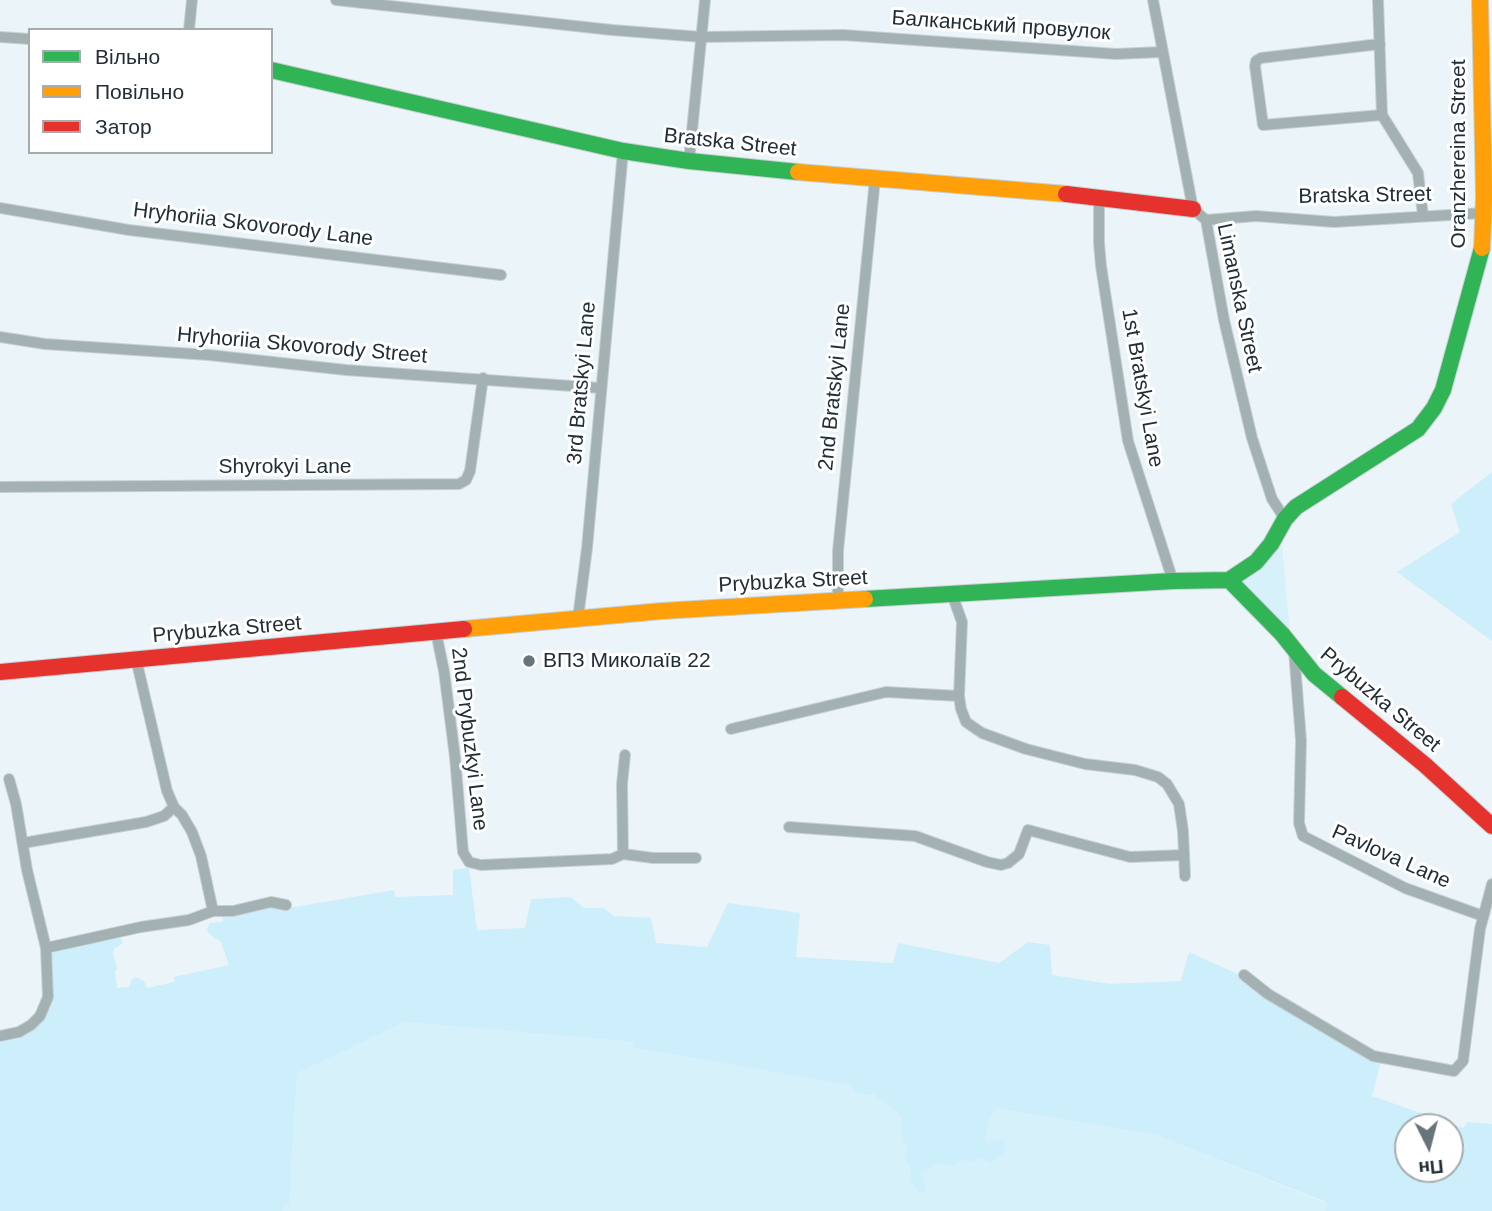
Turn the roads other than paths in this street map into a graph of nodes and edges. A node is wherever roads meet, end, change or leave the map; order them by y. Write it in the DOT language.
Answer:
graph roads {
  1 [pos="192,0"];
  2 [pos="336,0"];
  3 [pos="705,0"];
  4 [pos="1153,0"];
  5 [pos="1378,0"];
  6 [pos="1480,0"];
  7 [pos="189,28"];
  8 [pos="0,37"];
  9 [pos="702,37"];
  10 [pos="28,39"];
  11 [pos="1380,44"];
  12 [pos="1161,52"];
  13 [pos="273,70"];
  14 [pos="1382,115"];
  15 [pos="623,151"];
  16 [pos="689,161"];
  17 [pos="875,179"];
  18 [pos="1099,197"];
  19 [pos="0,208"];
  20 [pos="1193,209"];
  21 [pos="1483,213"];
  22 [pos="1423,216"];
  23 [pos="1206,220"];
  24 [pos="501,275"];
  25 [pos="0,337"];
  26 [pos="484,379"];
  27 [pos="600,388"];
  28 [pos="0,487"];
  29 [pos="1284,519"];
  30 [pos="1229,580"];
  31 [pos="1173,581"];
  32 [pos="952,594"];
  33 [pos="838,600"];
  34 [pos="578,618"];
  35 [pos="436,632"];
  36 [pos="1294,651"];
  37 [pos="136,659"];
  38 [pos="0,672"];
  39 [pos="960,696"];
  40 [pos="731,729"];
  41 [pos="625,755"];
  42 [pos="9,779"];
  43 [pos="174,807"];
  44 [pos="1492,826"];
  45 [pos="789,827"];
  46 [pos="23,843"];
  47 [pos="623,854"];
  48 [pos="1184,855"];
  49 [pos="696,858"];
  50 [pos="1185,876"];
  51 [pos="1492,884"];
  52 [pos="286,905"];
  53 [pos="213,911"];
  54 [pos="1483,916"];
  55 [pos="46,947"];
  56 [pos="1244,975"];
  57 [pos="0,1036"];
  1 -- 7 [label="street"];
  2 -- 9 [label="street, Балканський провулок"];
  3 -- 9 [label="street"];
  4 -- 12 [label="street, Limanska Street"];
  5 -- 11 [label="street"];
  6 -- 21 [label="street, Oranzhereina Street"];
  8 -- 10 [label="street"];
  9 -- 12 [label="street, Балканський провулок"];
  9 -- 16 [label="street"];
  11 -- 14 [label="street"];
  11 -- 14 [label="street"];
  12 -- 20 [label="street, Limanska Street"];
  13 -- 15 [label="street, Bratska Street"];
  14 -- 22 [label="street"];
  15 -- 16 [label="street, Bratska Street"];
  15 -- 27 [label="street, 3rd Bratskyi Lane"];
  16 -- 17 [label="street, Bratska Street"];
  17 -- 18 [label="street, Bratska Street"];
  17 -- 33 [label="street, 2nd Bratskyi Lane"];
  18 -- 20 [label="street, Bratska Street"];
  18 -- 31 [label="street, 1st Bratskyi Lane"];
  19 -- 24 [label="street, Hryhoriia Skovorody Lane"];
  20 -- 23 [label="street, Limanska Street"];
  21 -- 22 [label="street, Bratska Street"];
  21 -- 29 [label="street, Oranzhereina Street"];
  22 -- 23 [label="street, Bratska Street"];
  23 -- 29 [label="street, Limanska Street"];
  25 -- 26 [label="street, Hryhoriia Skovorody Street"];
  26 -- 27 [label="street, Hryhoriia Skovorody Street"];
  26 -- 28 [label="street, Shyrokyi Lane"];
  27 -- 34 [label="street, 3rd Bratskyi Lane"];
  29 -- 30 [label="street, Oranzhereina Street"];
  30 -- 31 [label="street, Prybuzka Street"];
  30 -- 36 [label="street, Prybuzka Street"];
  31 -- 32 [label="street, Prybuzka Street"];
  32 -- 33 [label="street, Prybuzka Street"];
  32 -- 39 [label="street"];
  33 -- 34 [label="street, Prybuzka Street"];
  34 -- 35 [label="street, Prybuzka Street"];
  35 -- 37 [label="street, Prybuzka Street"];
  35 -- 47 [label="street, 2nd Prybuzkyi Lane"];
  36 -- 44 [label="street, Prybuzka Street"];
  36 -- 54 [label="street, Pavlova Lane"];
  37 -- 38 [label="street, Prybuzka Street"];
  37 -- 43 [label="street"];
  39 -- 40 [label="street"];
  39 -- 48 [label="street"];
  41 -- 47 [label="street"];
  42 -- 46 [label="street"];
  43 -- 46 [label="street"];
  43 -- 53 [label="street"];
  45 -- 48 [label="street"];
  46 -- 55 [label="street"];
  47 -- 49 [label="street, 2nd Prybuzkyi Lane"];
  48 -- 50 [label="street"];
  51 -- 54 [label="street"];
  52 -- 53 [label="street"];
  53 -- 55 [label="street"];
  54 -- 56 [label="street"];
  55 -- 57 [label="street"];
}
